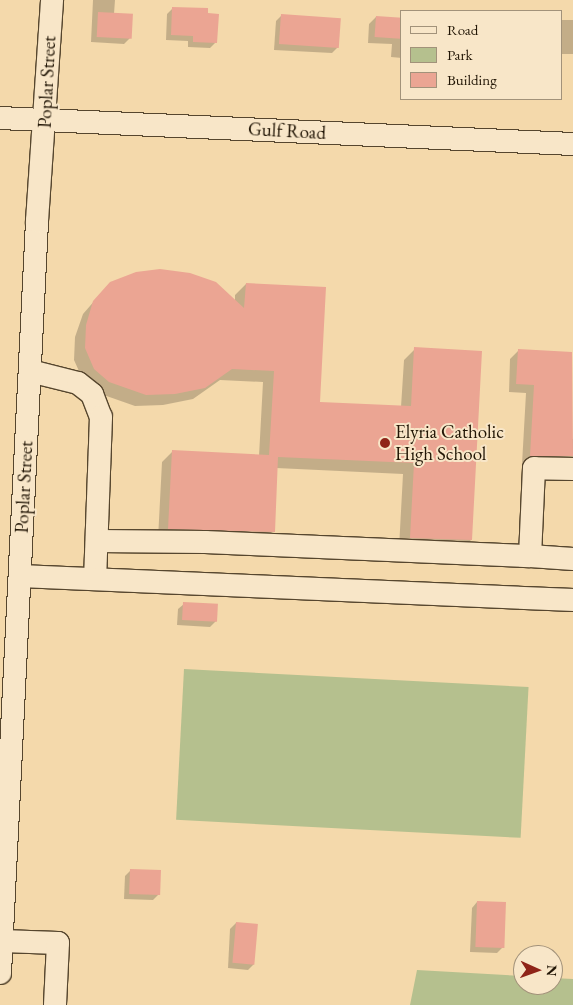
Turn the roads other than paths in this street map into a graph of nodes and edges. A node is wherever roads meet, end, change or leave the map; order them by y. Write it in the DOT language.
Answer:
graph roads {
  1 [pos="52,0"];
  2 [pos="0,118"];
  3 [pos="46,120"];
  4 [pos="573,144"];
  5 [pos="30,371"];
  6 [pos="573,469"];
  7 [pos="97,541"];
  8 [pos="530,556"];
  9 [pos="573,558"];
  10 [pos="20,576"];
  11 [pos="95,579"];
  12 [pos="573,600"];
  13 [pos="2,941"];
  14 [pos="0,973"];
  15 [pos="55,1005"];
  1 -- 3 [label="street, Poplar Street"];
  2 -- 3 [label="street, Gulf Road"];
  3 -- 4 [label="street, Gulf Road"];
  3 -- 5 [label="street, Poplar Street"];
  5 -- 7 [label="street"];
  5 -- 10 [label="street, Poplar Street"];
  6 -- 8 [label="street"];
  7 -- 8 [label="street"];
  7 -- 11 [label="street"];
  8 -- 9 [label="street"];
  10 -- 11 [label="street"];
  10 -- 13 [label="street, Poplar Street"];
  11 -- 12 [label="street"];
  13 -- 14 [label="street, Poplar Street"];
  13 -- 15 [label="street"];
}
